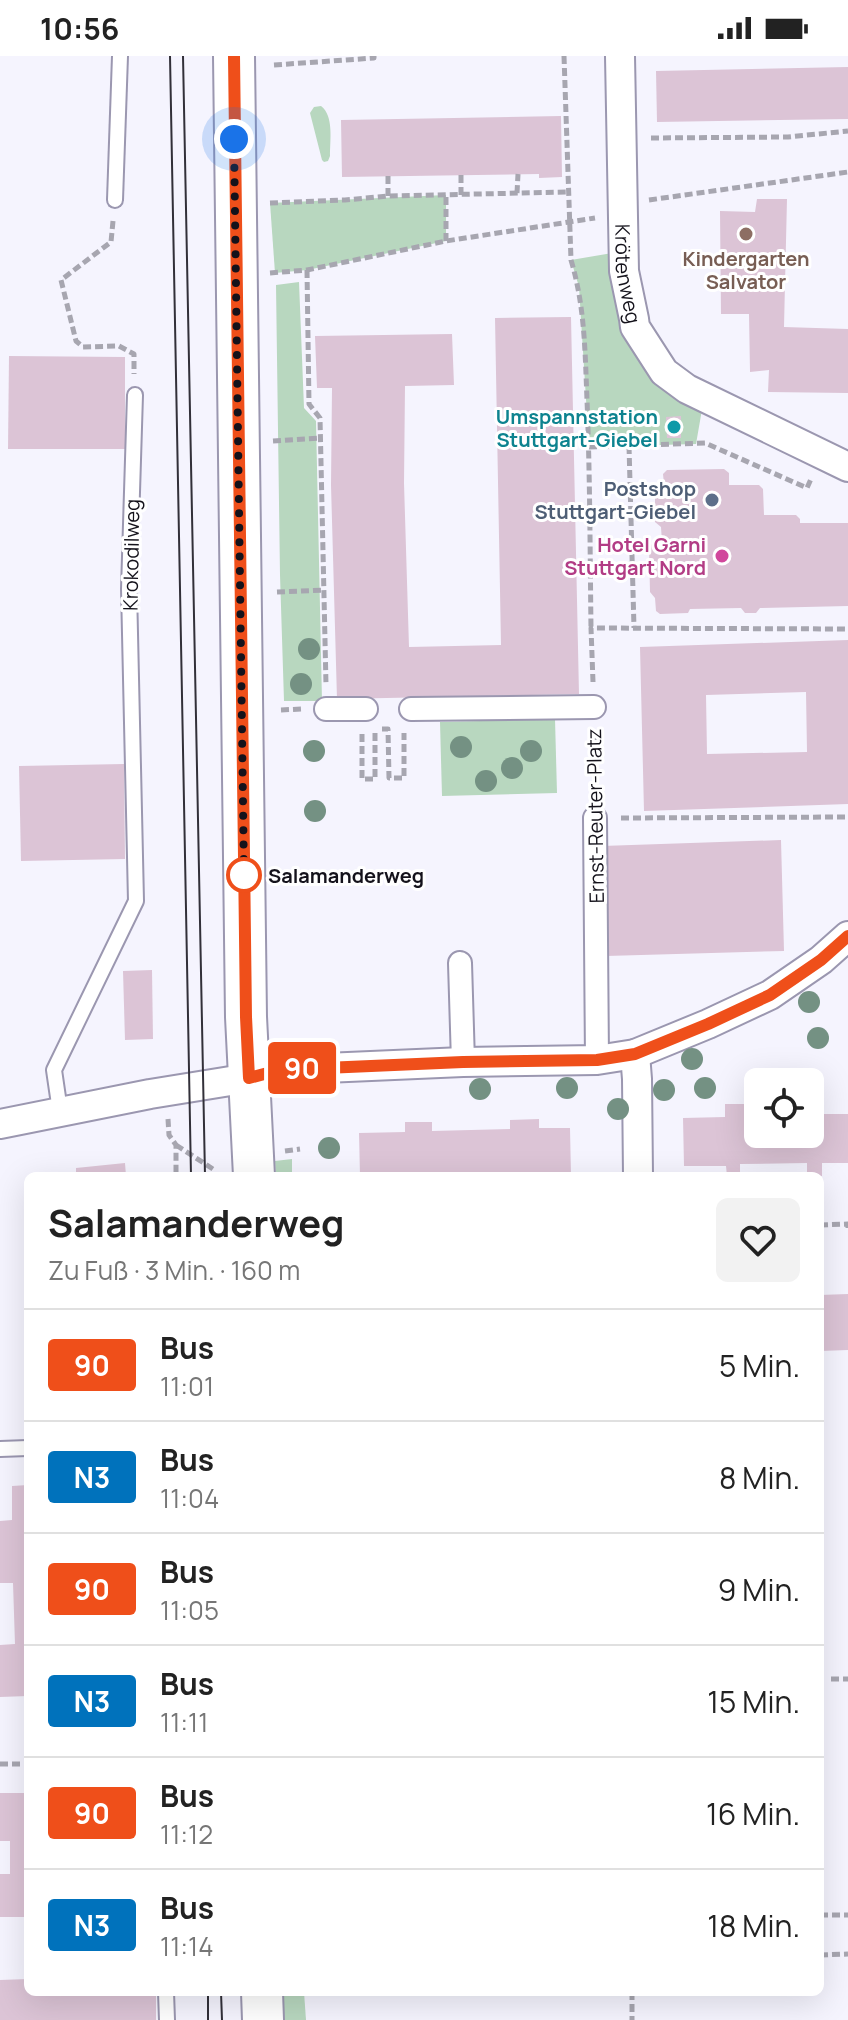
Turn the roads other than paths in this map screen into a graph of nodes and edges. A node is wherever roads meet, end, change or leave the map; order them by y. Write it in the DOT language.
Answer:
graph roads {
  1 [pos="120,56"];
  2 [pos="234,56"];
  3 [pos="620,56"];
  4 [pos="115,200"];
  5 [pos="135,395"];
  6 [pos="848,467"];
  7 [pos="594,707"];
  8 [pos="326,709"];
  9 [pos="363,709"];
  10 [pos="411,719"];
  11 [pos="595,818"];
  12 [pos="848,936"];
  13 [pos="460,963"];
  14 [pos="635,1054"];
  15 [pos="597,1060"];
  16 [pos="463,1062"];
  17 [pos="249,1078"];
  18 [pos="60,1111"];
  19 [pos="0,1124"];
  20 [pos="235,1172"];
  21 [pos="638,1172"];
  22 [pos="24,1448"];
  23 [pos="0,1449"];
  24 [pos="166,1996"];
  25 [pos="262,1996"];
  26 [pos="167,2020"];
  27 [pos="263,2020"];
  1 -- 4 [label="lane"];
  2 -- 17 [label="main road"];
  3 -- 6 [label="street, Krötenweg"];
  5 -- 18 [label="lane, Krokodilweg"];
  7 -- 10 [label="street, Ernst-Reuter-Platz"];
  8 -- 9 [label="street"];
  11 -- 15 [label="street, Ernst-Reuter-Platz"];
  12 -- 14 [label="street"];
  13 -- 16 [label="street"];
  14 -- 15 [label="street"];
  14 -- 21 [label="street"];
  15 -- 16 [label="street"];
  16 -- 17 [label="street"];
  17 -- 18 [label="street"];
  17 -- 20 [label="main road"];
  18 -- 19 [label="street"];
  22 -- 23 [label="lane"];
  24 -- 26 [label="lane"];
  25 -- 27 [label="main road"];
}
